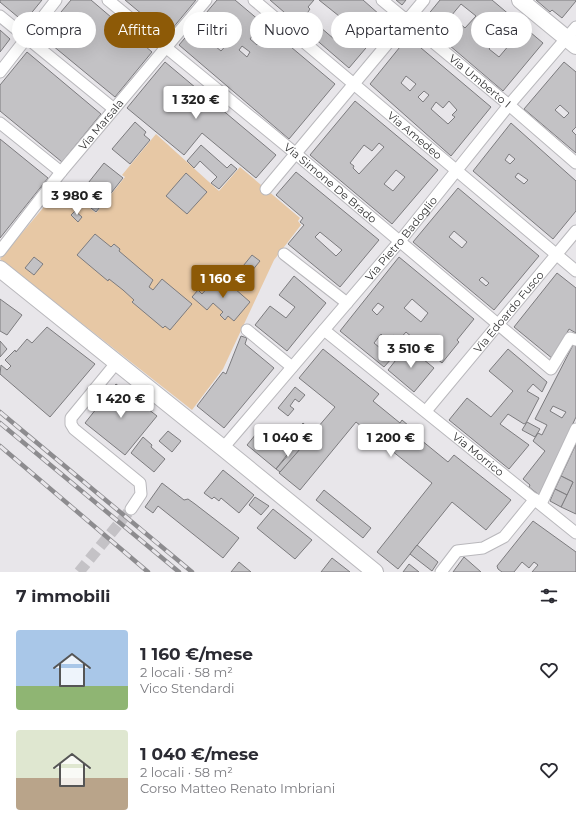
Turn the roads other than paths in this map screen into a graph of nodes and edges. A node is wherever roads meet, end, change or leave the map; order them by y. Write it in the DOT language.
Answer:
graph roads {
  1 [pos="56,0"];
  2 [pos="108,0"];
  3 [pos="206,0"];
  4 [pos="254,0"];
  5 [pos="382,0"];
  6 [pos="424,0"];
  7 [pos="520,0"];
  8 [pos="47,12"];
  9 [pos="122,12"];
  10 [pos="396,12"];
  11 [pos="414,12"];
  12 [pos="0,16"];
  13 [pos="12,26"];
  14 [pos="175,36"];
  15 [pos="573,37"];
  16 [pos="19,48"];
  17 [pos="39,48"];
  18 [pos="165,48"];
  19 [pos="383,48"];
  20 [pos="440,48"];
  21 [pos="0,72"];
  22 [pos="352,84"];
  23 [pos="509,105"];
  24 [pos="114,109"];
  25 [pos="0,123"];
  26 [pos="295,153"];
  27 [pos="576,164"];
  28 [pos="456,171"];
  29 [pos="61,172"];
  30 [pos="266,189"];
  31 [pos="576,231"];
  32 [pos="400,241"];
  33 [pos="0,251"];
  34 [pos="284,254"];
  35 [pos="557,255"];
  36 [pos="0,269"];
  37 [pos="576,271"];
  38 [pos="347,303"];
  39 [pos="498,324"];
  40 [pos="246,330"];
  41 [pos="324,330"];
  42 [pos="576,340"];
  43 [pos="117,362"];
  44 [pos="292,367"];
  45 [pos="426,411"];
  46 [pos="576,429"];
  47 [pos="224,448"];
  48 [pos="538,502"];
  49 [pos="131,509"];
  50 [pos="576,533"];
  51 [pos="375,572"];
  52 [pos="441,572"];
  1 -- 8 [label="street"];
  2 -- 9 [label="street, Via Simone De Brado"];
  3 -- 14 [label="street, Via Marsala"];
  4 -- 22 [label="street, Via Amedeo"];
  5 -- 10 [label="street, Via Umberto I"];
  6 -- 11 [label="street"];
  7 -- 15 [label="street"];
  12 -- 13 [label="street"];
  15 -- 23 [label="street, Via Pietro Badoglio"];
  16 -- 21 [label="street"];
  17 -- 24 [label="street"];
  18 -- 24 [label="street, Via Marsala"];
  18 -- 26 [label="street, Via Simone De Brado"];
  19 -- 22 [label="street"];
  20 -- 23 [label="street, Via Umberto I"];
  22 -- 26 [label="street"];
  22 -- 28 [label="street, Via Amedeo"];
  23 -- 27 [label="street, Via Umberto I"];
  23 -- 28 [label="street, Via Pietro Badoglio"];
  24 -- 29 [label="street, Via Marsala"];
  25 -- 29 [label="street"];
  26 -- 30 [label="street"];
  26 -- 32 [label="street, Via Simone De Brado"];
  28 -- 32 [label="street, Via Pietro Badoglio"];
  28 -- 35 [label="street, Via Amedeo"];
  29 -- 33 [label="street, Via Marsala"];
  31 -- 35 [label="street, Via Edoardo Fusco"];
  32 -- 38 [label="street, Via Pietro Badoglio"];
  32 -- 39 [label="street, Via Simone De Brado"];
  34 -- 38 [label="street"];
  35 -- 37 [label="street, Via Amedeo"];
  35 -- 39 [label="street, Via Edoardo Fusco"];
  36 -- 43 [label="street"];
  38 -- 41 [label="street, Via Pietro Badoglio"];
  39 -- 42 [label="street, Via Simone De Brado"];
  39 -- 45 [label="street, Via Edoardo Fusco"];
  40 -- 44 [label="street"];
  41 -- 44 [label="street, Via Pietro Badoglio"];
  41 -- 45 [label="street, Via Morrico"];
  43 -- 47 [label="street"];
  43 -- 49 [label="street"];
  44 -- 47 [label="street, Via Pietro Badoglio"];
  45 -- 48 [label="street, Via Morrico"];
  46 -- 48 [label="street"];
  47 -- 51 [label="street"];
  48 -- 50 [label="street, Via Morrico"];
  48 -- 52 [label="street"];
}
